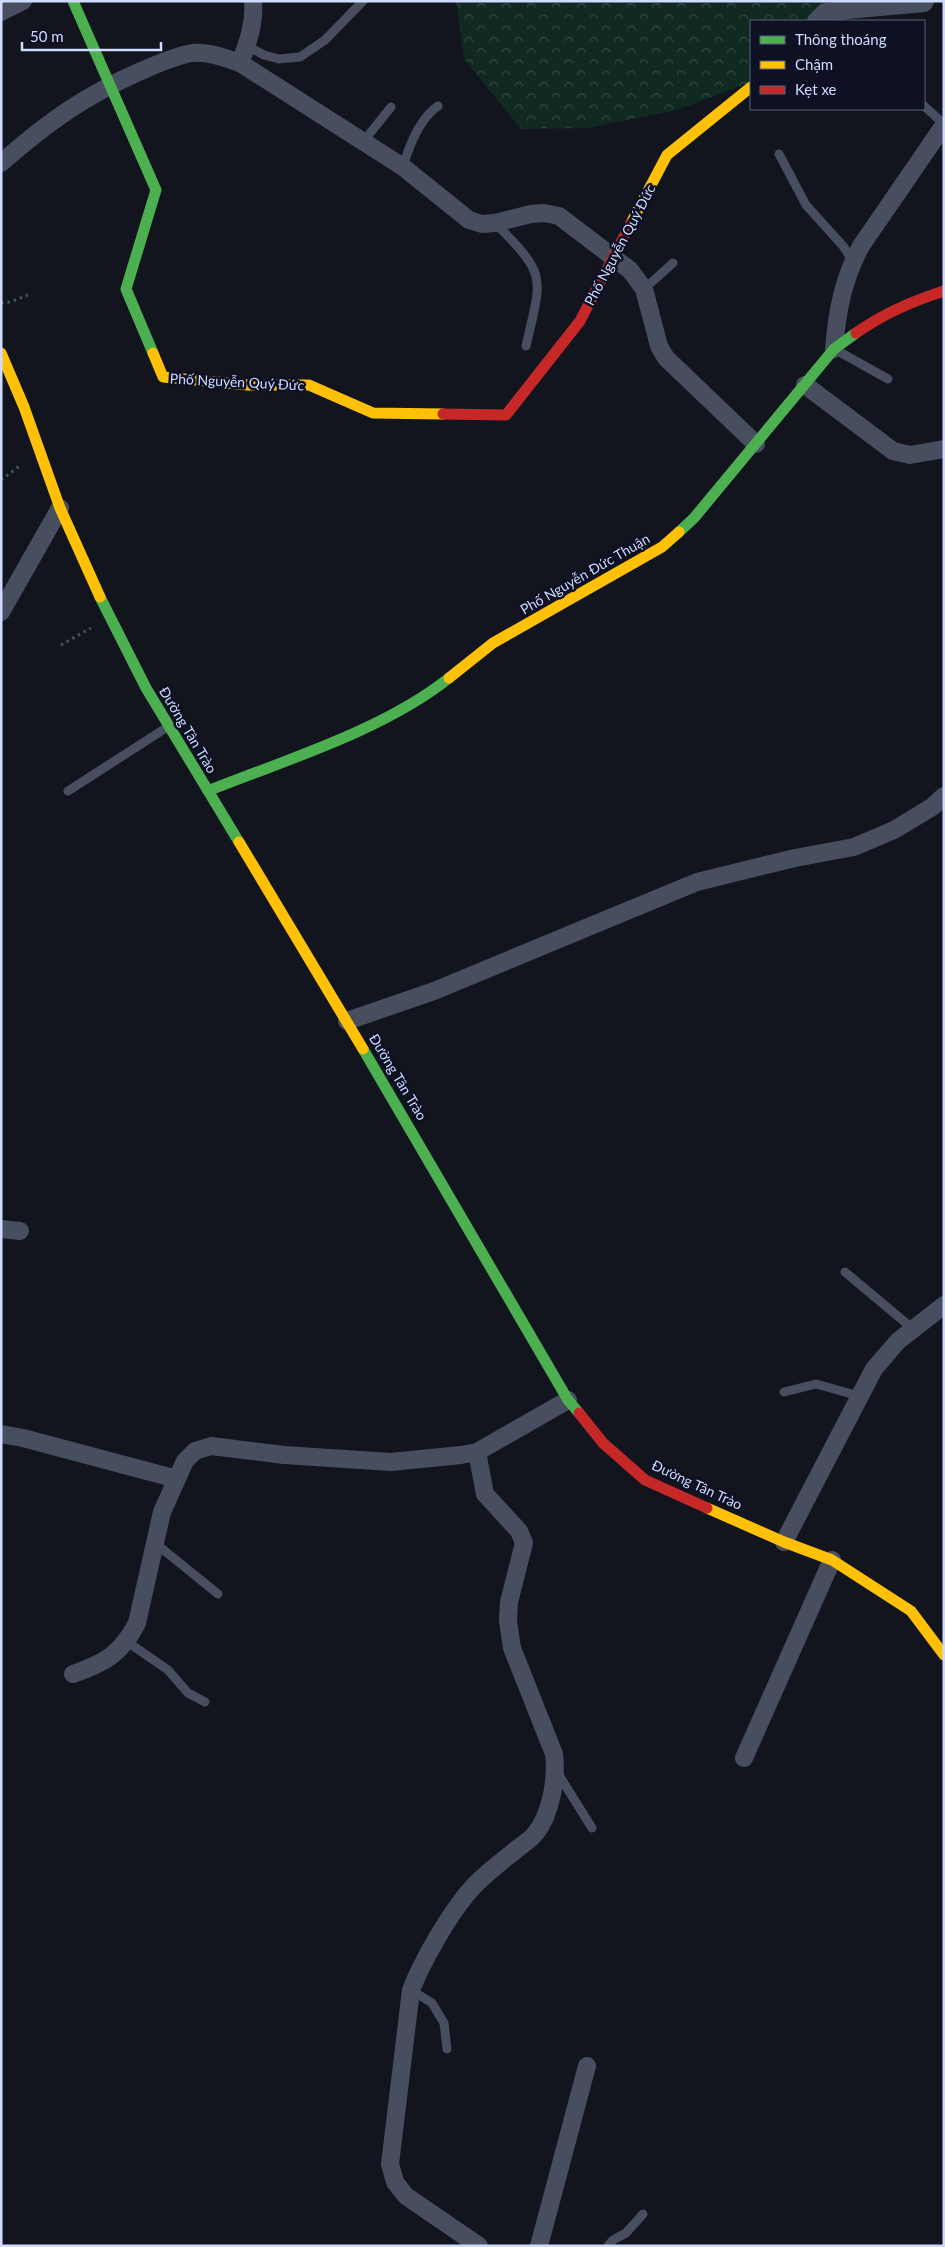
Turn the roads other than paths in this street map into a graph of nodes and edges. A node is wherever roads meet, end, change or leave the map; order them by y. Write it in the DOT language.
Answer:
graph roads {
  1 [pos="23,1"];
  2 [pos="73,1"];
  3 [pos="253,1"];
  4 [pos="362,1"];
  5 [pos="925,1"];
  6 [pos="1,12"];
  7 [pos="817,20"];
  8 [pos="247,46"];
  9 [pos="240,63"];
  10 [pos="110,86"];
  11 [pos="750,87"];
  12 [pos="438,106"];
  13 [pos="391,107"];
  14 [pos="925,107"];
  15 [pos="944,125"];
  16 [pos="363,142"];
  17 [pos="778,154"];
  18 [pos="1,163"];
  19 [pos="403,168"];
  20 [pos="495,223"];
  21 [pos="613,258"];
  22 [pos="853,261"];
  23 [pos="673,263"];
  24 [pos="644,288"];
  25 [pos="944,291"];
  26 [pos="526,346"];
  27 [pos="834,349"];
  28 [pos="1,354"];
  29 [pos="888,379"];
  30 [pos="805,385"];
  31 [pos="756,444"];
  32 [pos="944,449"];
  33 [pos="60,508"];
  34 [pos="3,605"];
  35 [pos="168,726"];
  36 [pos="68,791"];
  37 [pos="208,791"];
  38 [pos="944,796"];
  39 [pos="347,1021"];
  40 [pos="1,1229"];
  41 [pos="20,1231"];
  42 [pos="846,1272"];
  43 [pos="944,1305"];
  44 [pos="912,1328"];
  45 [pos="784,1392"];
  46 [pos="859,1396"];
  47 [pos="568,1400"];
  48 [pos="1,1434"];
  49 [pos="477,1452"];
  50 [pos="177,1479"];
  51 [pos="784,1542"];
  52 [pos="154,1543"];
  53 [pos="832,1560"];
  54 [pos="218,1594"];
  55 [pos="126,1641"];
  56 [pos="944,1655"];
  57 [pos="73,1674"];
  58 [pos="205,1702"];
  59 [pos="744,1758"];
  60 [pos="556,1770"];
  61 [pos="592,1828"];
  62 [pos="411,1990"];
  63 [pos="448,2049"];
  64 [pos="587,2066"];
  65 [pos="643,2214"];
  66 [pos="479,2246"];
  67 [pos="539,2246"];
  68 [pos="608,2246"];
  1 -- 6 [label="street"];
  2 -- 10 [label="main road, Phố Nguyễn Quý Đức"];
  3 -- 8 [label="street"];
  4 -- 8 [label="lane"];
  5 -- 7 [label="street"];
  8 -- 9 [label="street"];
  9 -- 10 [label="street"];
  9 -- 16 [label="street"];
  10 -- 18 [label="street"];
  10 -- 21 [label="main road, Phố Nguyễn Quý Đức"];
  11 -- 21 [label="main road, Phố Nguyễn Quý Đức"];
  12 -- 19 [label="lane"];
  13 -- 16 [label="lane"];
  14 -- 15 [label="lane"];
  15 -- 22 [label="street"];
  16 -- 19 [label="street"];
  17 -- 22 [label="lane"];
  19 -- 20 [label="street"];
  20 -- 21 [label="street"];
  20 -- 26 [label="lane"];
  21 -- 24 [label="street"];
  22 -- 27 [label="street"];
  23 -- 24 [label="lane"];
  24 -- 31 [label="street"];
  25 -- 27 [label="main road, Phố Nguyễn Đức Thuận"];
  27 -- 29 [label="lane"];
  27 -- 30 [label="main road, Phố Nguyễn Đức Thuận"];
  28 -- 33 [label="main road, Đường Tân Trào"];
  30 -- 31 [label="main road, Phố Nguyễn Đức Thuận"];
  30 -- 32 [label="street"];
  31 -- 37 [label="main road, Phố Nguyễn Đức Thuận"];
  33 -- 34 [label="street"];
  33 -- 35 [label="main road, Đường Tân Trào"];
  35 -- 36 [label="lane"];
  35 -- 37 [label="main road, Đường Tân Trào"];
  37 -- 39 [label="main road, Đường Tân Trào"];
  38 -- 39 [label="street"];
  39 -- 47 [label="main road, Đường Tân Trào"];
  40 -- 41 [label="street"];
  42 -- 44 [label="lane"];
  43 -- 44 [label="street"];
  44 -- 46 [label="street"];
  45 -- 46 [label="lane"];
  46 -- 51 [label="street"];
  47 -- 49 [label="street"];
  47 -- 51 [label="main road, Đường Tân Trào"];
  48 -- 50 [label="street"];
  49 -- 50 [label="street"];
  49 -- 60 [label="street"];
  50 -- 52 [label="street"];
  51 -- 53 [label="main road, Đường Tân Trào"];
  52 -- 54 [label="lane"];
  52 -- 55 [label="street"];
  53 -- 56 [label="main road, Đường Tân Trào"];
  53 -- 59 [label="street"];
  55 -- 57 [label="street"];
  55 -- 58 [label="lane"];
  60 -- 61 [label="lane"];
  60 -- 62 [label="street"];
  62 -- 63 [label="lane"];
  62 -- 66 [label="street"];
  64 -- 67 [label="street"];
  65 -- 68 [label="lane"];
}
